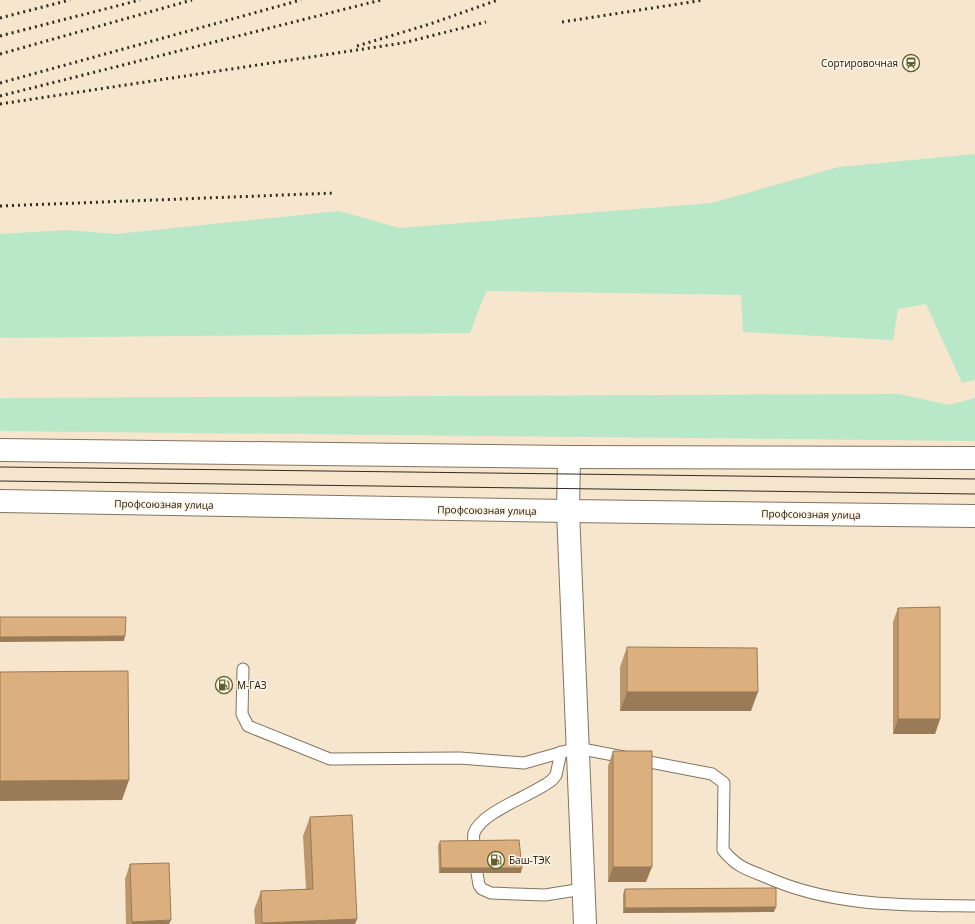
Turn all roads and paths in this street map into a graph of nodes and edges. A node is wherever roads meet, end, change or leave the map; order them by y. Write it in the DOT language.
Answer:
graph roads {
  1 [pos="0,450"];
  2 [pos="569,457"];
  3 [pos="975,458"];
  4 [pos="0,501"];
  5 [pos="568,511"];
  6 [pos="975,516"];
  7 [pos="242,669"];
  8 [pos="569,750"];
  9 [pos="474,846"];
  10 [pos="477,873"];
  11 [pos="583,889"];
  12 [pos="975,906"];
  13 [pos="585,924"];
  1 -- 2 [label="main road"];
  2 -- 3 [label="main road"];
  2 -- 5 [label="main road"];
  4 -- 5 [label="main road, Профсоюзная улица"];
  5 -- 6 [label="main road, Профсоюзная улица"];
  5 -- 8 [label="main road"];
  7 -- 8 [label="lane"];
  8 -- 9 [label="lane"];
  8 -- 11 [label="main road"];
  8 -- 12 [label="lane"];
  10 -- 11 [label="lane"];
  11 -- 13 [label="main road"];
}
